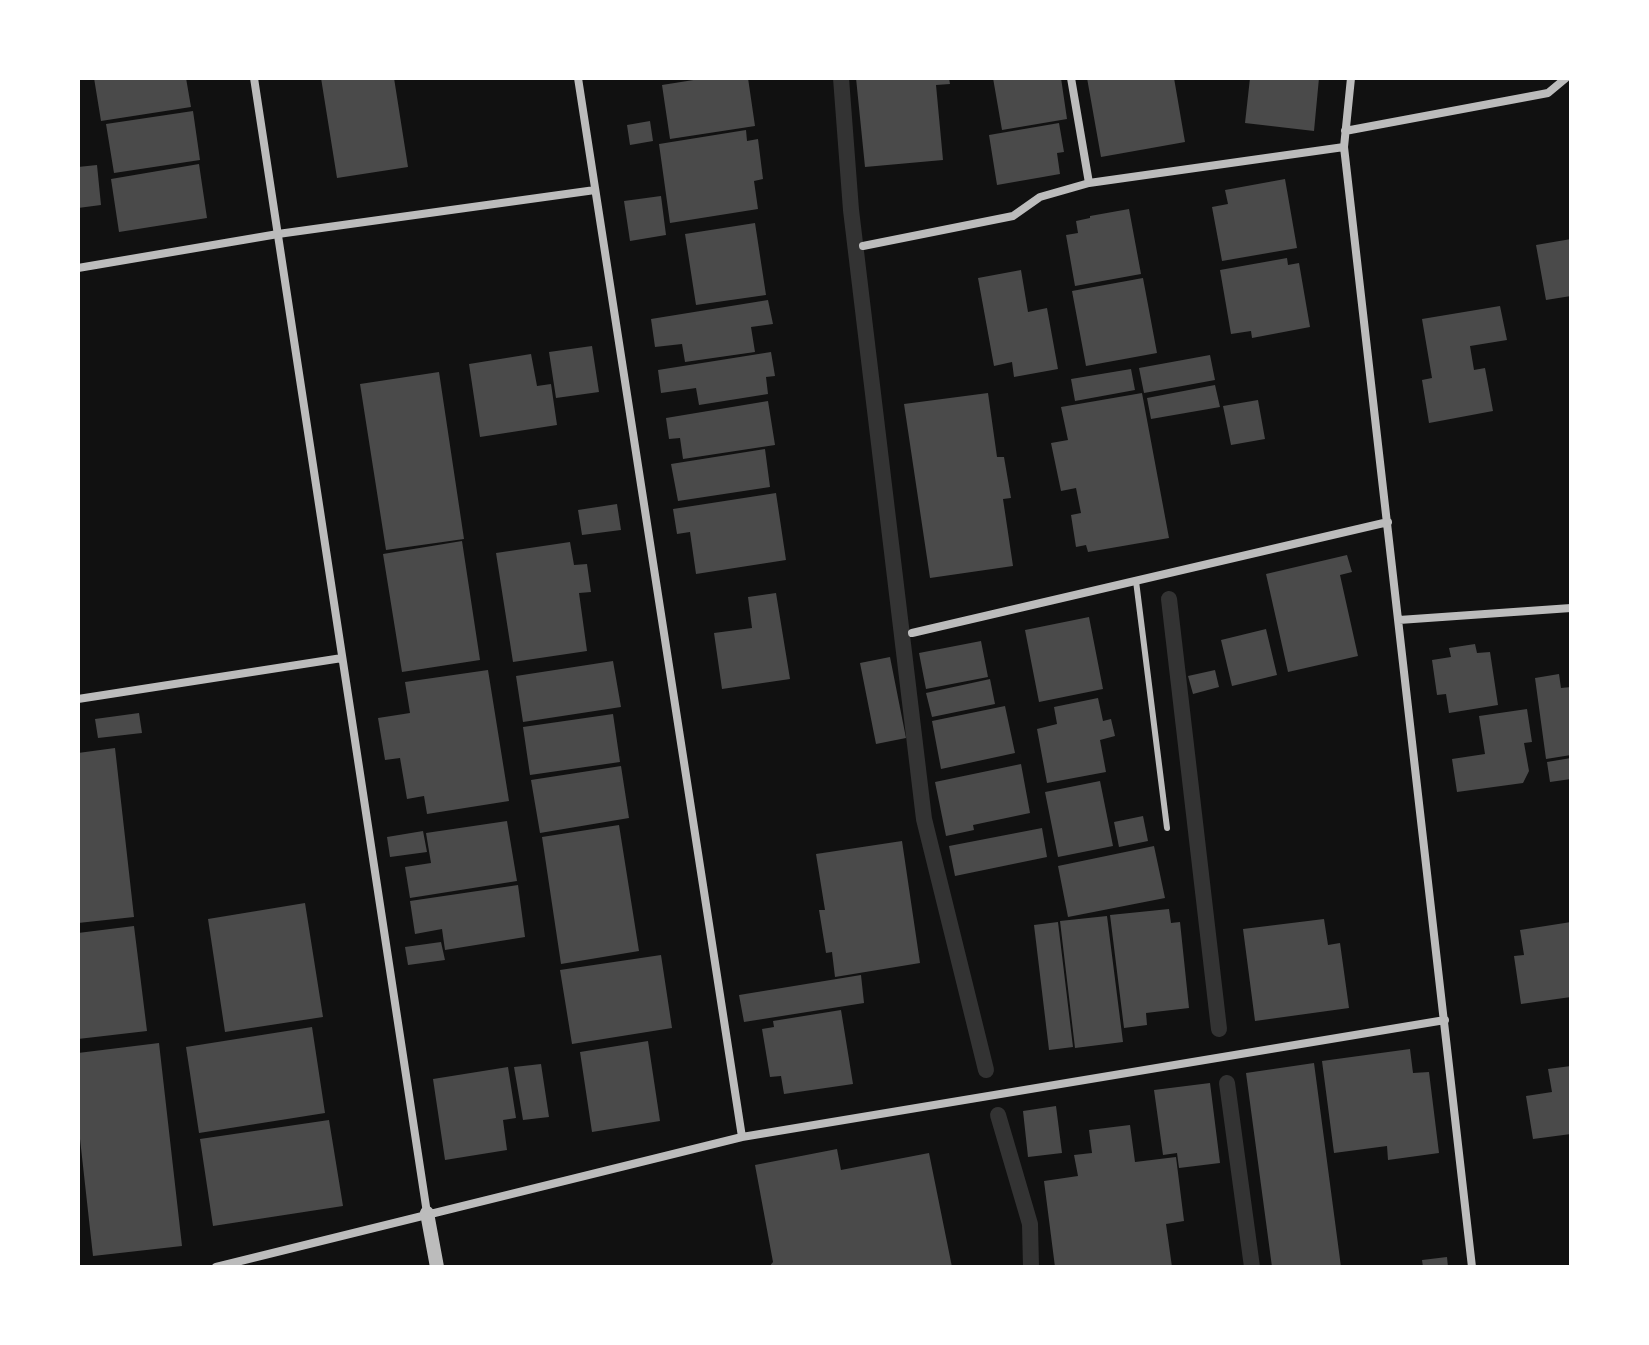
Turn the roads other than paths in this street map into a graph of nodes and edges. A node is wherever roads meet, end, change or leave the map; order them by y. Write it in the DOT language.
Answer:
graph roads {
  1 [pos="254,78"];
  2 [pos="578,78"];
  3 [pos="1071,78"];
  4 [pos="1351,78"];
  5 [pos="1566,78"];
  6 [pos="1345,131"];
  7 [pos="1344,147"];
  8 [pos="1089,183"];
  9 [pos="595,190"];
  10 [pos="278,234"];
  11 [pos="863,246"];
  12 [pos="78,268"];
  13 [pos="1388,522"];
  14 [pos="1136,581"];
  15 [pos="1571,608"];
  16 [pos="1399,620"];
  17 [pos="912,633"];
  18 [pos="342,658"];
  19 [pos="78,699"];
  20 [pos="1167,828"];
  21 [pos="1445,1020"];
  22 [pos="742,1137"];
  23 [pos="427,1213"];
  24 [pos="216,1267"];
  25 [pos="437,1267"];
  26 [pos="1472,1267"];
  1 -- 10 [label="street"];
  2 -- 9 [label="street"];
  3 -- 8 [label="street"];
  4 -- 6 [label="street"];
  5 -- 6 [label="street"];
  6 -- 7 [label="street"];
  7 -- 8 [label="street"];
  7 -- 13 [label="street"];
  8 -- 11 [label="street"];
  9 -- 10 [label="street"];
  9 -- 22 [label="street"];
  10 -- 12 [label="street"];
  10 -- 18 [label="street"];
  13 -- 14 [label="street"];
  13 -- 16 [label="street"];
  14 -- 17 [label="street"];
  14 -- 20 [label="lane"];
  15 -- 16 [label="street"];
  16 -- 21 [label="street"];
  18 -- 19 [label="street"];
  18 -- 23 [label="street"];
  21 -- 22 [label="street"];
  21 -- 26 [label="street"];
  22 -- 23 [label="street"];
  23 -- 24 [label="street"];
  23 -- 25 [label="street"];
}
